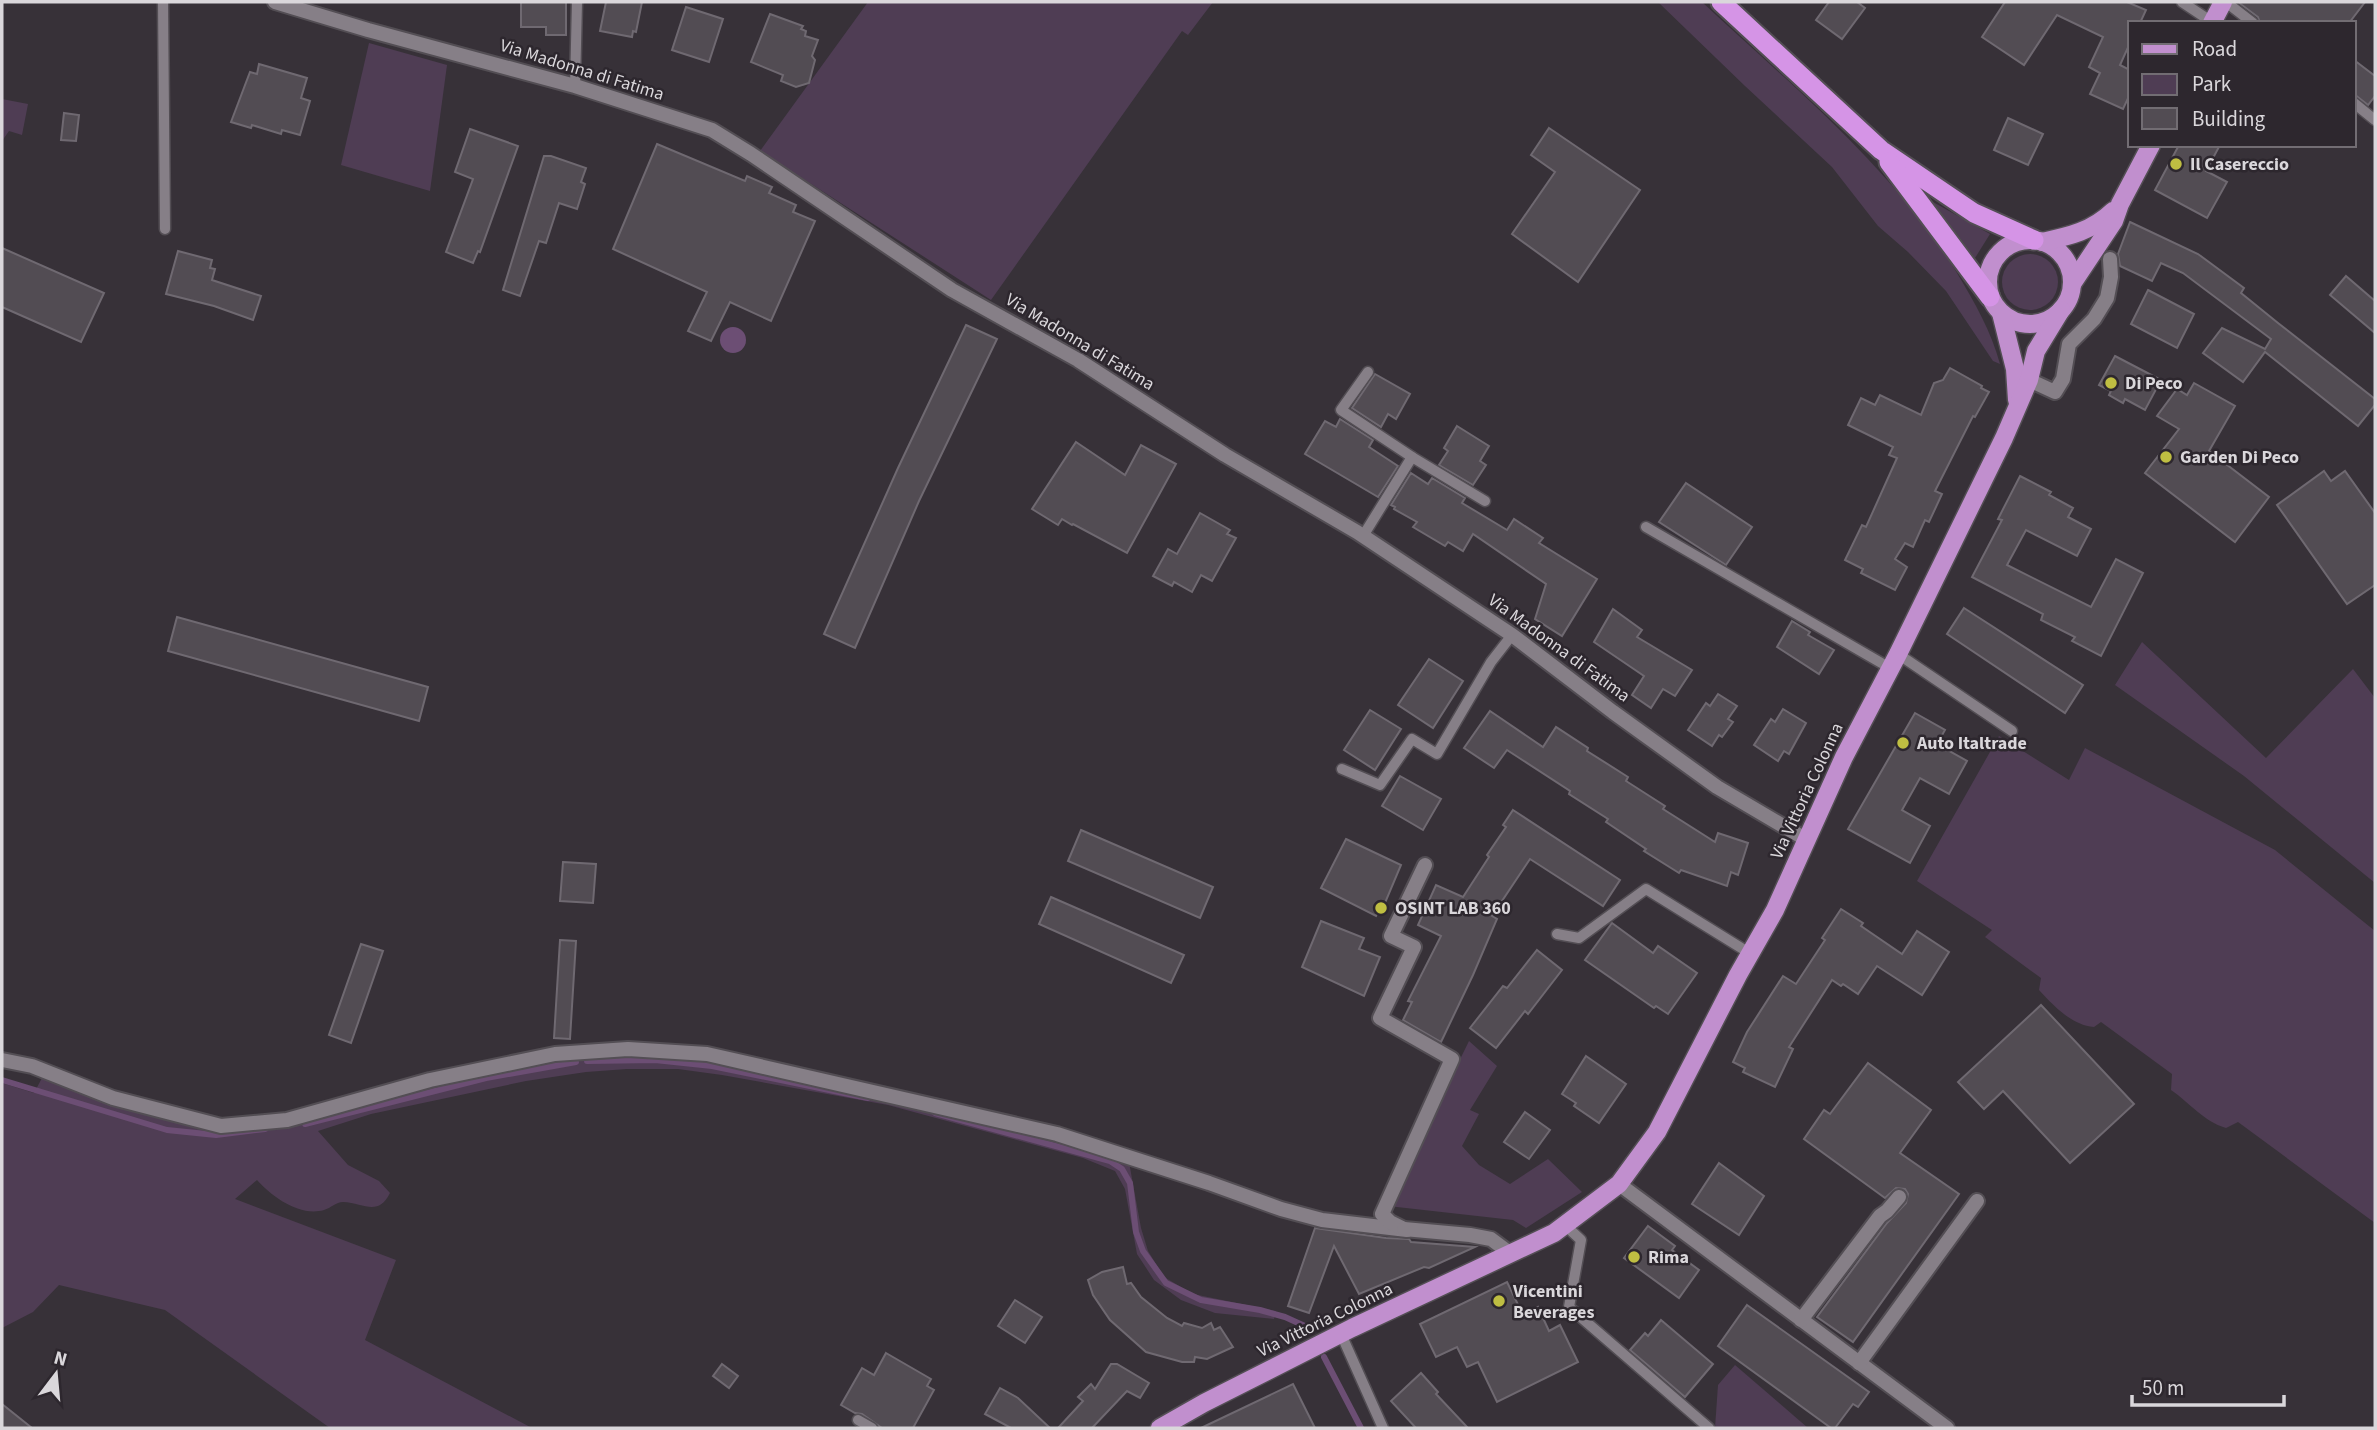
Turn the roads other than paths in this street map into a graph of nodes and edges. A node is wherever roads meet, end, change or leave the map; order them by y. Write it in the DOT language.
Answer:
graph roads {
  1 [pos="163,2"];
  2 [pos="275,2"];
  3 [pos="577,2"];
  4 [pos="1721,2"];
  5 [pos="2182,2"];
  6 [pos="2224,2"];
  7 [pos="2210,21"];
  8 [pos="2213,21"];
  9 [pos="2250,21"];
  10 [pos="575,86"];
  11 [pos="2356,105"];
  12 [pos="2375,120"];
  13 [pos="2150,147"];
  14 [pos="1881,150"];
  15 [pos="2120,204"];
  16 [pos="165,229"];
  17 [pos="2038,241"];
  18 [pos="2110,259"];
  19 [pos="2072,285"];
  20 [pos="1996,305"];
  21 [pos="2061,310"];
  22 [pos="1368,372"];
  23 [pos="2029,380"];
  24 [pos="2017,407"];
  25 [pos="1412,457"];
  26 [pos="1485,501"];
  27 [pos="1646,527"];
  28 [pos="1363,536"];
  29 [pos="1512,635"];
  30 [pos="1894,661"];
  31 [pos="2012,731"];
  32 [pos="1342,769"];
  33 [pos="1807,840"];
  34 [pos="1425,865"];
  35 [pos="1557,934"];
  36 [pos="1751,954"];
  37 [pos="2,1060"];
  38 [pos="1619,1184"];
  39 [pos="1899,1197"];
  40 [pos="1977,1201"];
  41 [pos="1565,1225"];
  42 [pos="1406,1230"];
  43 [pos="1510,1254"];
  44 [pos="1801,1320"];
  45 [pos="1341,1334"];
  46 [pos="1859,1363"];
  47 [pos="858,1420"];
  48 [pos="872,1428"];
  49 [pos="1160,1428"];
  50 [pos="1383,1428"];
  51 [pos="1709,1428"];
  52 [pos="1947,1428"];
  1 -- 16 [label="lane"];
  2 -- 10 [label="street, Via Madonna di Fatima"];
  3 -- 10 [label="lane"];
  4 -- 14 [label="highway"];
  5 -- 7 [label="lane"];
  6 -- 8 [label="main road"];
  6 -- 9 [label="lane"];
  10 -- 28 [label="street, Via Madonna di Fatima"];
  11 -- 12 [label="lane"];
  13 -- 15 [label="main road"];
  14 -- 17 [label="highway"];
  14 -- 20 [label="highway"];
  15 -- 17 [label="main road"];
  15 -- 19 [label="main road"];
  17 -- 19 [label="main road"];
  17 -- 20 [label="main road"];
  18 -- 23 [label="street"];
  19 -- 21 [label="main road"];
  20 -- 21 [label="main road"];
  20 -- 24 [label="main road, Via Vittoria Colonna"];
  21 -- 23 [label="main road, Via Vittoria Colonna"];
  22 -- 25 [label="lane"];
  23 -- 24 [label="main road, Via Vittoria Colonna"];
  24 -- 30 [label="main road, Via Vittoria Colonna"];
  25 -- 26 [label="lane"];
  25 -- 28 [label="lane"];
  27 -- 30 [label="lane"];
  28 -- 29 [label="street, Via Madonna di Fatima"];
  29 -- 32 [label="lane"];
  29 -- 33 [label="street, Via Madonna di Fatima"];
  30 -- 31 [label="lane"];
  30 -- 33 [label="main road, Via Vittoria Colonna"];
  33 -- 36 [label="main road, Via Vittoria Colonna"];
  34 -- 42 [label="street"];
  35 -- 36 [label="lane"];
  36 -- 38 [label="main road, Via Vittoria Colonna"];
  37 -- 42 [label="street"];
  38 -- 41 [label="main road, Via Vittoria Colonna"];
  38 -- 44 [label="street"];
  39 -- 44 [label="street"];
  40 -- 46 [label="street"];
  41 -- 43 [label="main road, Via Vittoria Colonna"];
  41 -- 51 [label="lane"];
  42 -- 43 [label="street"];
  43 -- 45 [label="main road, Via Vittoria Colonna"];
  44 -- 46 [label="street"];
  45 -- 49 [label="main road, Via Vittoria Colonna"];
  45 -- 50 [label="lane"];
  46 -- 52 [label="street"];
  47 -- 48 [label="lane"];
}
